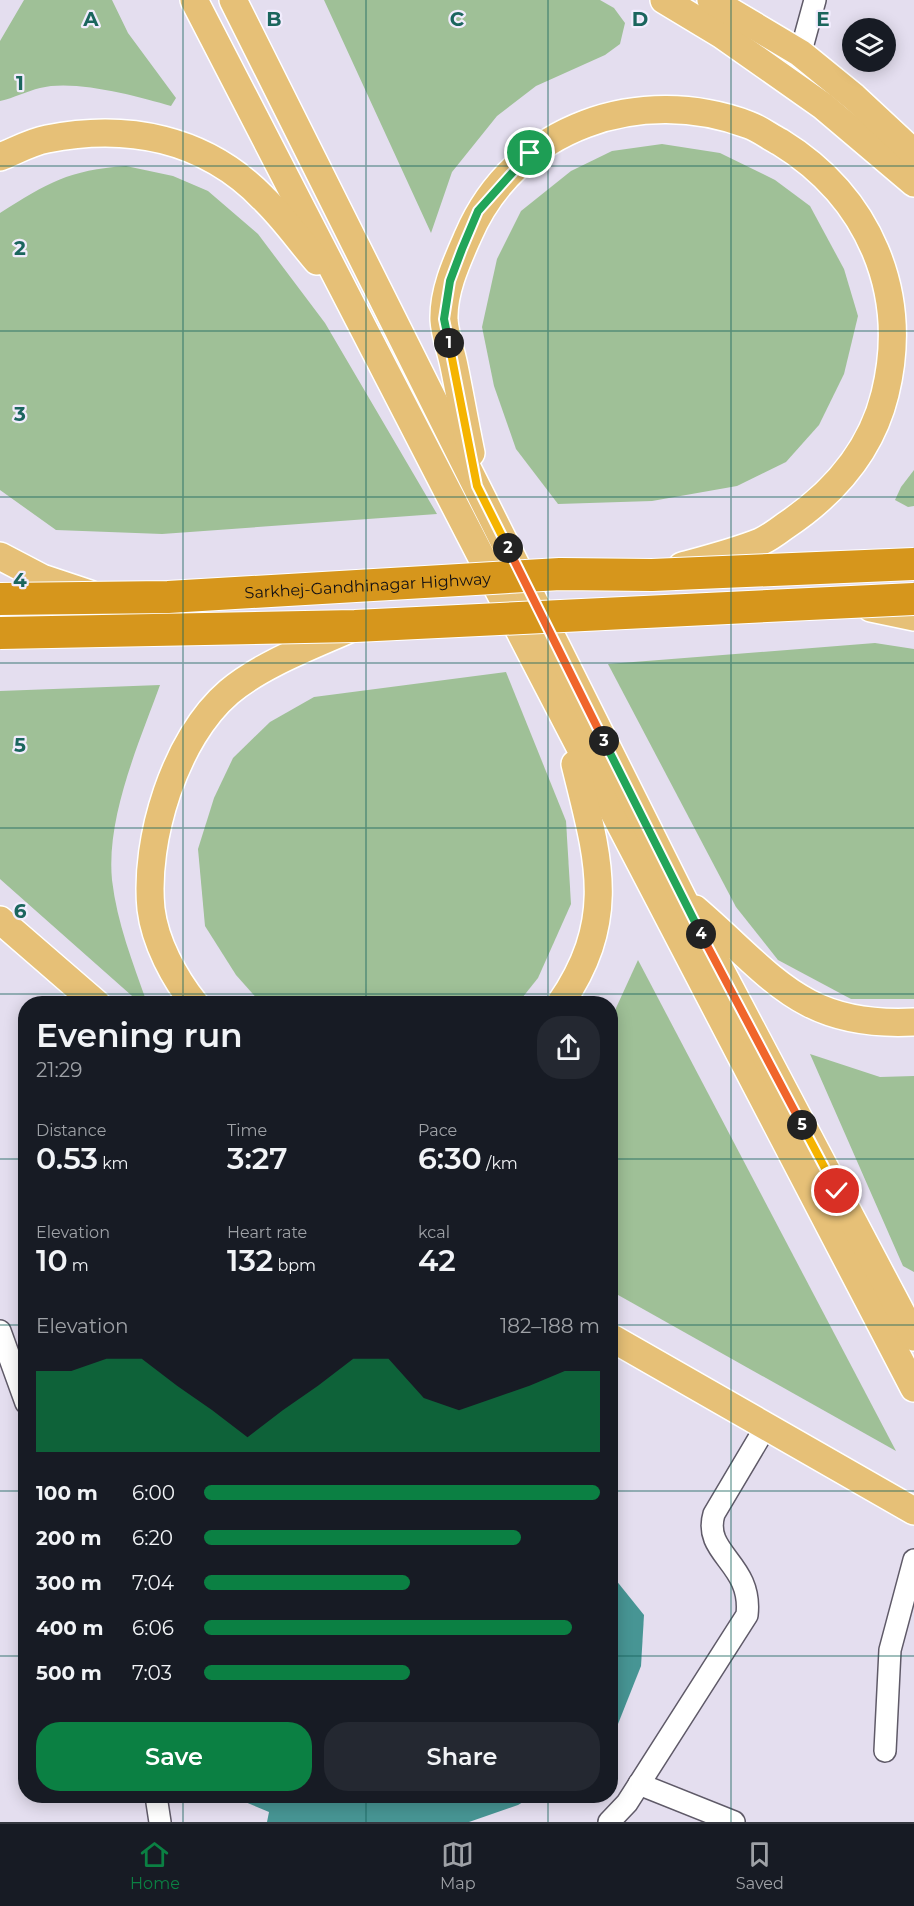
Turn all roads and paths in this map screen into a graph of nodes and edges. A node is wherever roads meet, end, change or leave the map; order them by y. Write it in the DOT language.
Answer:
graph roads {
  1 [pos="194,0"];
  2 [pos="233,0"];
  3 [pos="664,0"];
  4 [pos="711,0"];
  5 [pos="815,0"];
  6 [pos="800,53"];
  7 [pos="792,84"];
  8 [pos="914,153"];
  9 [pos="0,158"];
  10 [pos="914,183"];
  11 [pos="349,298"];
  12 [pos="477,486"];
  13 [pos="0,556"];
  14 [pos="914,564"];
  15 [pos="651,575"];
  16 [pos="97,596"];
  17 [pos="0,598"];
  18 [pos="914,599"];
  19 [pos="839,603"];
  20 [pos="914,617"];
  21 [pos="355,626"];
  22 [pos="0,633"];
  23 [pos="565,722"];
  24 [pos="682,899"];
  25 [pos="0,920"];
  26 [pos="88,996"];
  27 [pos="190,996"];
  28 [pos="565,996"];
  29 [pos="914,1022"];
  30 [pos="0,1331"];
  31 [pos="914,1337"];
  32 [pos="618,1342"];
  33 [pos="18,1381"];
  34 [pos="914,1388"];
  35 [pos="765,1428"];
  36 [pos="914,1511"];
  37 [pos="914,1560"];
  38 [pos="885,1751"];
  39 [pos="639,1784"];
  40 [pos="157,1803"];
  41 [pos="159,1822"];
  42 [pos="609,1822"];
  43 [pos="734,1822"];
  1 -- 11 [label="main road"];
  2 -- 12 [label="main road"];
  3 -- 7 [label="main road"];
  4 -- 6 [label="main road"];
  5 -- 6 [label="street"];
  6 -- 7 [label="street"];
  6 -- 8 [label="main road"];
  7 -- 10 [label="main road"];
  9 -- 11 [label="main road"];
  11 -- 23 [label="main road"];
  12 -- 15 [label="main road"];
  12 -- 24 [label="main road"];
  13 -- 16 [label="main road"];
  14 -- 15 [label="highway, Sarkhej-Gandhinagar Highway, bridge"];
  15 -- 16 [label="highway, Sarkhej-Gandhinagar Highway, bridge"];
  16 -- 17 [label="highway, Sarkhej-Gandhinagar Highway, bridge"];
  18 -- 19 [label="highway, bridge"];
  19 -- 20 [label="main road"];
  19 -- 21 [label="highway, bridge"];
  21 -- 22 [label="highway, bridge"];
  21 -- 27 [label="main road"];
  23 -- 28 [label="main road"];
  23 -- 34 [label="main road"];
  24 -- 29 [label="main road"];
  24 -- 31 [label="main road"];
  25 -- 26 [label="main road"];
  30 -- 33 [label="street"];
  32 -- 35 [label="main road"];
  35 -- 36 [label="main road"];
  35 -- 39 [label="street"];
  37 -- 38 [label="street"];
  39 -- 42 [label="street"];
  39 -- 43 [label="street"];
  40 -- 41 [label="street"];
}
